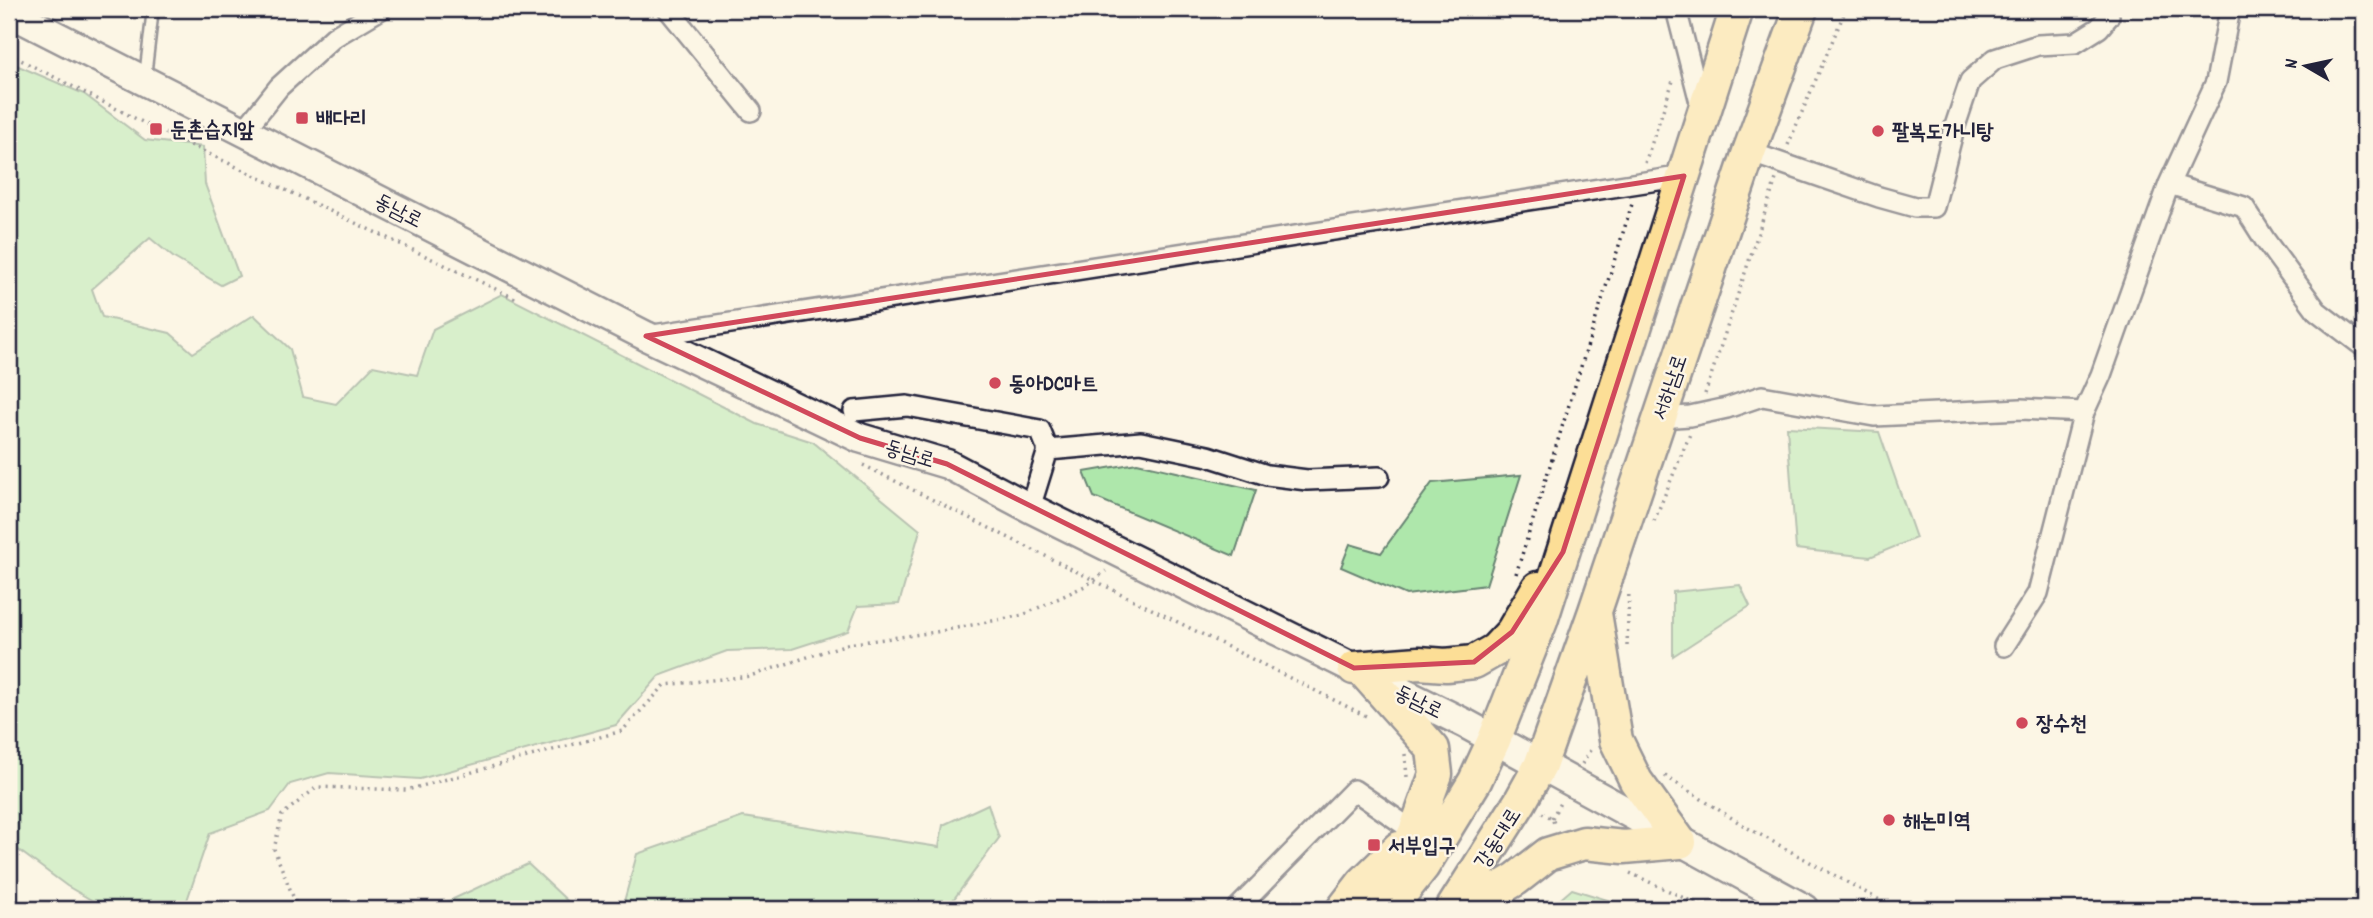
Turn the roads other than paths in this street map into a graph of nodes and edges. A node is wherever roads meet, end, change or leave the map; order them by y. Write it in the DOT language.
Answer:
graph roads {
  1 [pos="153,9"];
  2 [pos="381,9"];
  3 [pos="668,9"];
  4 [pos="1676,9"];
  5 [pos="1737,9"];
  6 [pos="1801,9"];
  7 [pos="2230,9"];
  8 [pos="9,12"];
  9 [pos="2109,16"];
  10 [pos="145,81"];
  11 [pos="751,111"];
  12 [pos="1703,116"];
  13 [pos="244,131"];
  14 [pos="1749,152"];
  15 [pos="1684,176"];
  16 [pos="2169,184"];
  17 [pos="646,336"];
  18 [pos="2363,344"];
  19 [pos="854,411"];
  20 [pos="2084,412"];
  21 [pos="1658,418"];
  22 [pos="1048,450"];
  23 [pos="1379,477"];
  24 [pos="1030,508"];
  25 [pos="1563,552"];
  26 [pos="1595,611"];
  27 [pos="2004,646"];
  28 [pos="1360,672"];
  29 [pos="1494,740"];
  30 [pos="1540,766"];
  31 [pos="1415,832"];
  32 [pos="1680,842"];
  33 [pos="1237,909"];
  34 [pos="1343,909"];
  35 [pos="1377,909"];
  36 [pos="1389,909"];
  37 [pos="1452,909"];
  38 [pos="1466,909"];
  39 [pos="1805,909"];
  1 -- 10 [label="lane"];
  2 -- 13 [label="street"];
  3 -- 11 [label="street"];
  4 -- 12 [label="street"];
  5 -- 12 [label="main road"];
  6 -- 14 [label="main road, 서하남로"];
  7 -- 16 [label="street"];
  8 -- 10 [label="main road, 동남로"];
  9 -- 14 [label="street"];
  10 -- 13 [label="main road, 동남로"];
  12 -- 15 [label="main road"];
  13 -- 17 [label="main road, 동남로"];
  14 -- 21 [label="main road, 서하남로"];
  15 -- 17 [label="street"];
  15 -- 25 [label="main road"];
  16 -- 18 [label="street"];
  16 -- 20 [label="street"];
  17 -- 24 [label="main road, 동남로"];
  19 -- 22 [label="street"];
  20 -- 21 [label="street"];
  20 -- 27 [label="street"];
  21 -- 26 [label="main road, 서하남로"];
  22 -- 23 [label="street"];
  22 -- 24 [label="street"];
  24 -- 28 [label="main road, 동남로"];
  25 -- 28 [label="main road"];
  25 -- 29 [label="main road"];
  26 -- 30 [label="main road, 서하남로"];
  26 -- 32 [label="main road"];
  28 -- 29 [label="main road, 동남로"];
  28 -- 31 [label="main road"];
  29 -- 30 [label="main road, 동남로"];
  29 -- 36 [label="main road"];
  30 -- 32 [label="main road, 동남로"];
  30 -- 37 [label="main road, 강동대로"];
  31 -- 33 [label="street"];
  31 -- 34 [label="main road"];
  31 -- 35 [label="main road"];
  32 -- 38 [label="main road"];
  32 -- 39 [label="main road, 동남로"];
}
